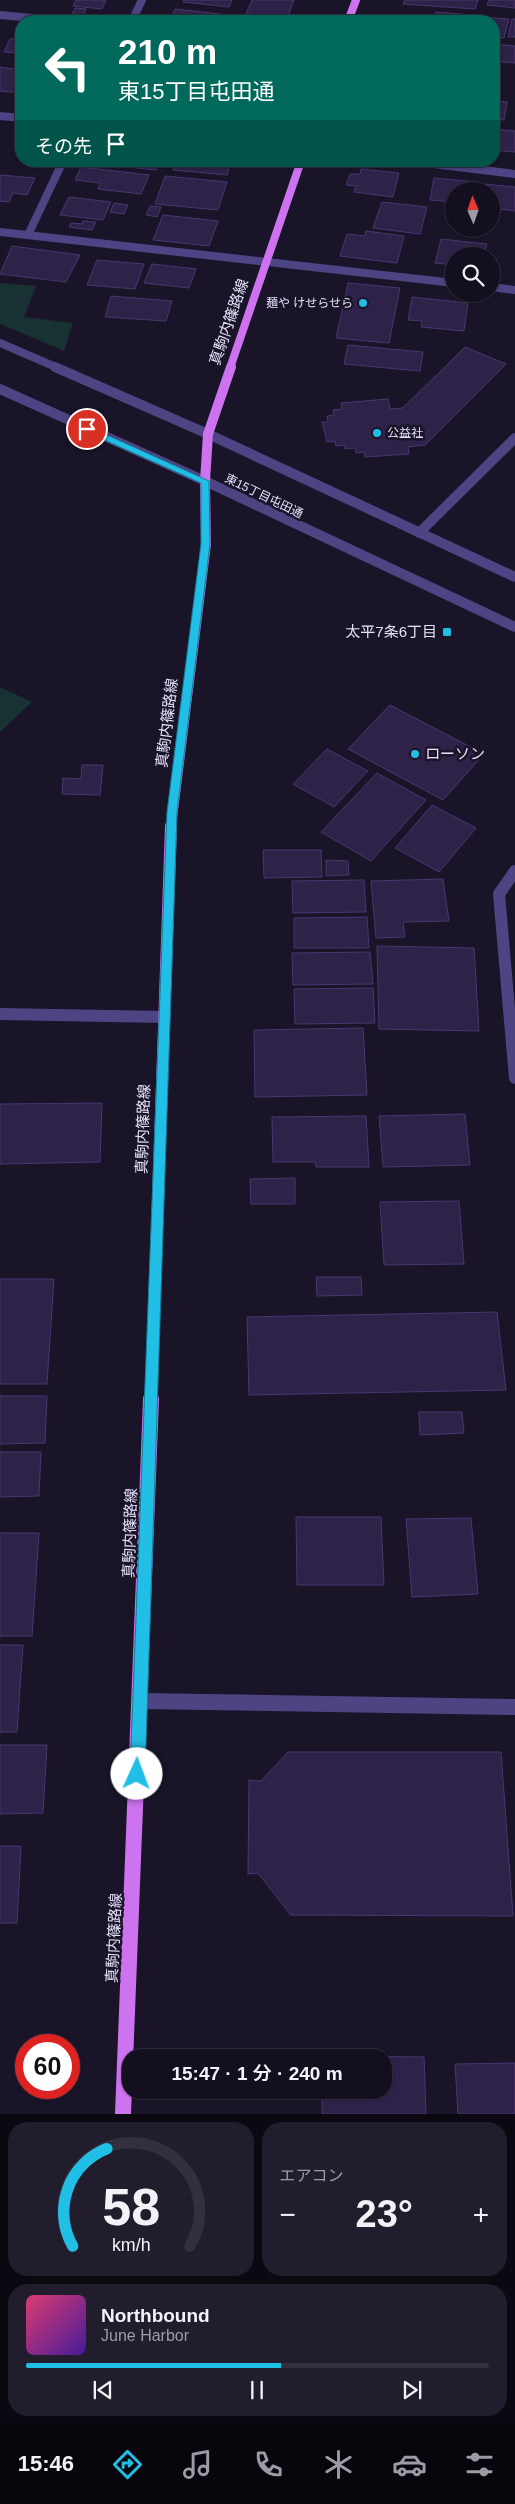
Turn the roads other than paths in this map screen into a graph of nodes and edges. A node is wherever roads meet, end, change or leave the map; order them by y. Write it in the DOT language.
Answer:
graph roads {
  1 [pos="142,0"];
  2 [pos="356,0"];
  3 [pos="0,14"];
  4 [pos="135,15"];
  5 [pos="350,15"];
  6 [pos="15,16"];
  7 [pos="0,116"];
  8 [pos="15,117"];
  9 [pos="60,167"];
  10 [pos="299,167"];
  11 [pos="458,167"];
  12 [pos="515,174"];
  13 [pos="0,232"];
  14 [pos="28,235"];
  15 [pos="267,262"];
  16 [pos="445,282"];
  17 [pos="500,288"];
  18 [pos="515,290"];
  19 [pos="0,343"];
  20 [pos="0,389"];
  21 [pos="208,434"];
  22 [pos="515,438"];
  23 [pos="205,481"];
  24 [pos="419,533"];
  25 [pos="515,577"];
  26 [pos="515,627"];
  27 [pos="515,871"];
  28 [pos="0,1014"];
  29 [pos="164,1018"];
  30 [pos="515,1078"];
  31 [pos="140,1701"];
  32 [pos="515,1707"];
  33 [pos="123,2114"];
  1 -- 4 [label="street"];
  2 -- 5 [label="main road"];
  3 -- 6 [label="street"];
  7 -- 8 [label="street"];
  9 -- 14 [label="street"];
  10 -- 15 [label="main road, 真駒内篠路線"];
  11 -- 12 [label="street"];
  13 -- 14 [label="street"];
  14 -- 15 [label="street"];
  15 -- 16 [label="street"];
  15 -- 21 [label="main road, 真駒内篠路線"];
  17 -- 18 [label="street"];
  19 -- 21 [label="street"];
  20 -- 23 [label="street, 東15丁目屯田通"];
  21 -- 23 [label="main road, 真駒内篠路線"];
  21 -- 24 [label="street"];
  22 -- 24 [label="street"];
  23 -- 26 [label="street, 東15丁目屯田通"];
  23 -- 29 [label="main road, 真駒内篠路線"];
  24 -- 25 [label="street"];
  27 -- 30 [label="street"];
  28 -- 29 [label="street"];
  29 -- 31 [label="main road, 真駒内篠路線"];
  31 -- 32 [label="street"];
  31 -- 33 [label="main road, 真駒内篠路線"];
}
